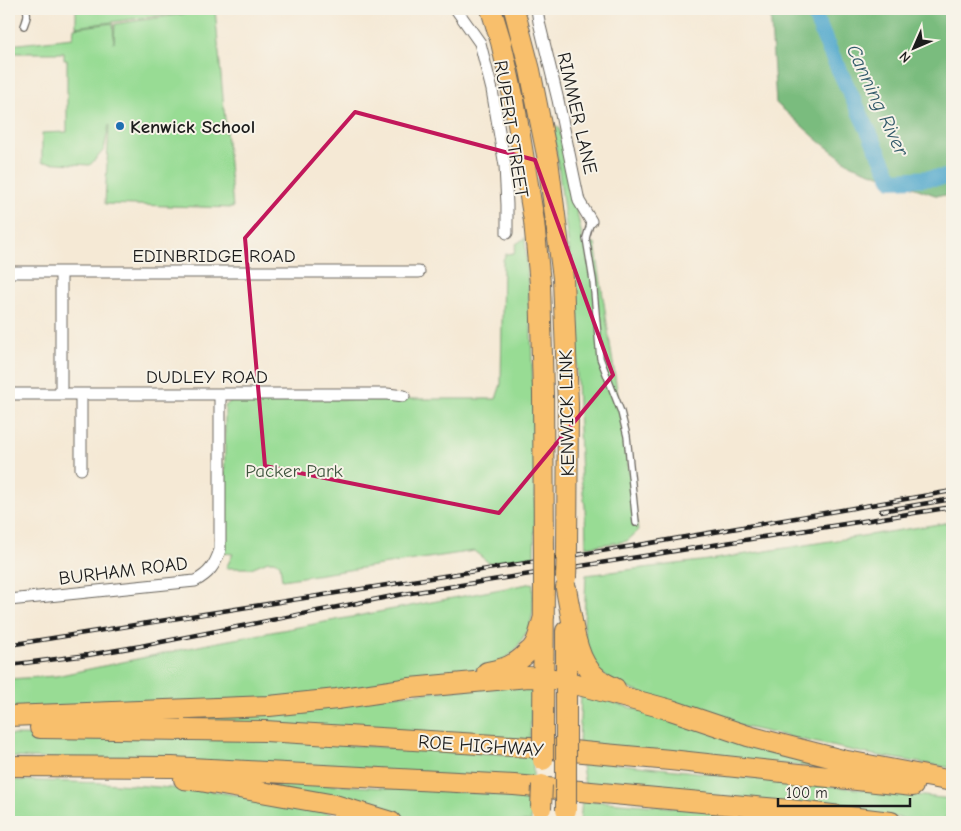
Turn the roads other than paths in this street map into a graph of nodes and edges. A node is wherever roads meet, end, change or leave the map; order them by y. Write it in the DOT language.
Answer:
graph roads {
  1 [pos="26,9"];
  2 [pos="456,9"];
  3 [pos="491,9"];
  4 [pos="514,9"];
  5 [pos="537,9"];
  6 [pos="24,26"];
  7 [pos="591,221"];
  8 [pos="507,233"];
  9 [pos="9,272"];
  10 [pos="62,272"];
  11 [pos="419,272"];
  12 [pos="9,394"];
  13 [pos="61,394"];
  14 [pos="81,394"];
  15 [pos="220,394"];
  16 [pos="404,396"];
  17 [pos="82,469"];
  18 [pos="636,523"];
  19 [pos="566,583"];
  20 [pos="9,600"];
  21 [pos="544,617"];
  22 [pos="543,677"];
  23 [pos="566,680"];
  24 [pos="410,688"];
  25 [pos="670,710"];
  26 [pos="9,716"];
  27 [pos="9,727"];
  28 [pos="9,766"];
  29 [pos="95,767"];
  30 [pos="952,781"];
  31 [pos="952,791"];
  32 [pos="541,815"];
  33 [pos="566,816"];
  34 [pos="391,822"];
  35 [pos="891,822"];
  1 -- 6 [label="lane"];
  2 -- 8 [label="street, RUPERT STREET"];
  3 -- 21 [label="highway, KENWICK LINK, bridge"];
  4 -- 19 [label="highway, KENWICK LINK, bridge"];
  5 -- 7 [label="street, RIMMER LANE"];
  7 -- 18 [label="lane"];
  9 -- 10 [label="street, EDINBRIDGE ROAD"];
  10 -- 11 [label="street, EDINBRIDGE ROAD"];
  10 -- 13 [label="street"];
  12 -- 13 [label="street, DUDLEY ROAD"];
  13 -- 14 [label="street, DUDLEY ROAD"];
  14 -- 15 [label="street, DUDLEY ROAD"];
  14 -- 17 [label="street"];
  15 -- 16 [label="street, DUDLEY ROAD"];
  15 -- 20 [label="street, BURHAM ROAD"];
  19 -- 23 [label="highway, KENWICK LINK"];
  19 -- 25 [label="highway"];
  21 -- 22 [label="highway, KENWICK LINK"];
  21 -- 24 [label="highway"];
  22 -- 23 [label="highway"];
  22 -- 24 [label="highway"];
  22 -- 32 [label="highway, KENWICK LINK, bridge"];
  23 -- 25 [label="highway"];
  23 -- 33 [label="highway, KENWICK LINK, bridge"];
  24 -- 26 [label="highway"];
  25 -- 30 [label="highway"];
  27 -- 31 [label="highway, ROE HIGHWAY"];
  28 -- 29 [label="highway, ROE HIGHWAY"];
  29 -- 34 [label="highway"];
  29 -- 35 [label="highway, ROE HIGHWAY"];
}
